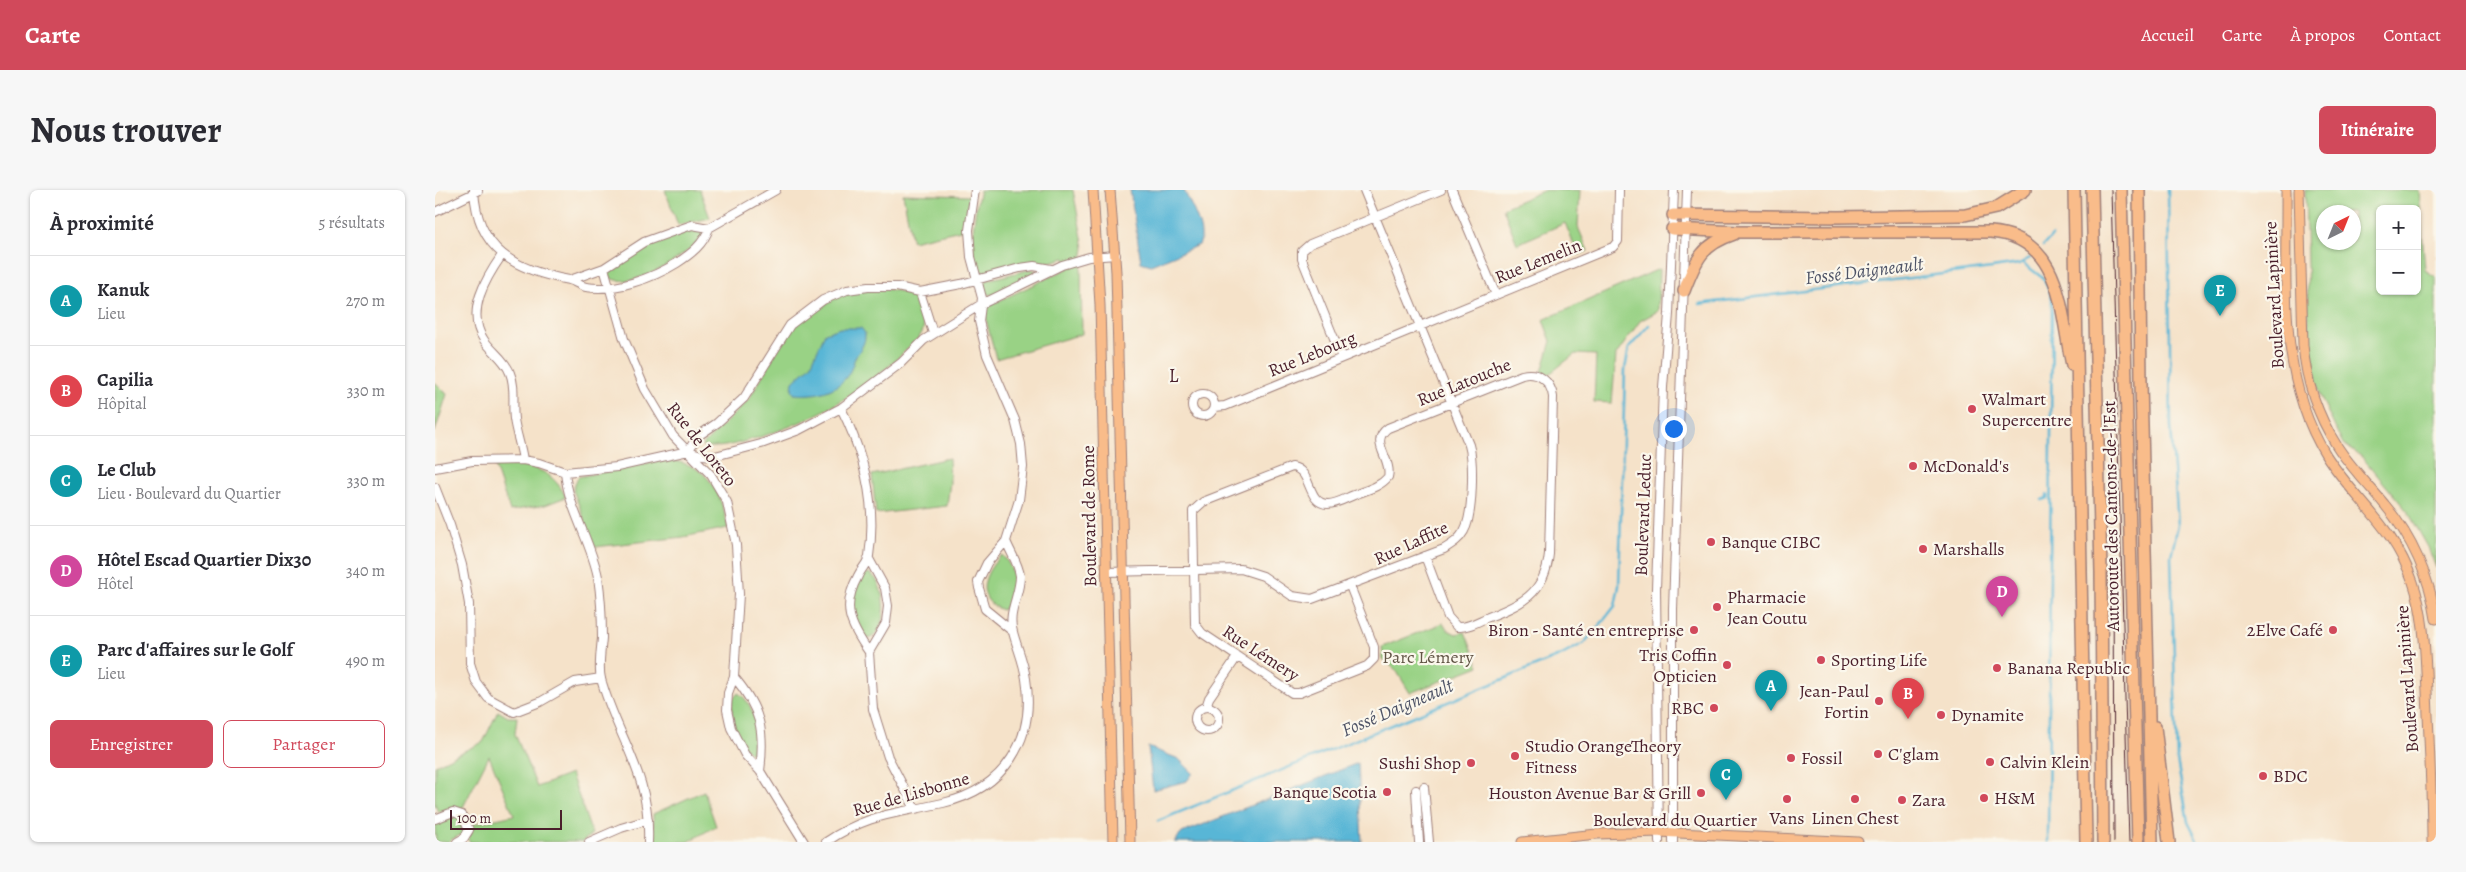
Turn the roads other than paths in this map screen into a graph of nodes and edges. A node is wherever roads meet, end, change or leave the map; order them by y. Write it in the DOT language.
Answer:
graph roads {
  1 [pos="777,190"];
  2 [pos="975,190"];
  3 [pos="1093,190"];
  4 [pos="1111,190"];
  5 [pos="1364,190"];
  6 [pos="1441,190"];
  7 [pos="1452,190"];
  8 [pos="1619,190"];
  9 [pos="1674,190"];
  10 [pos="1687,190"];
  11 [pos="2025,190"];
  12 [pos="2073,190"];
  13 [pos="2092,190"];
  14 [pos="2121,190"];
  15 [pos="2139,190"];
  16 [pos="2285,190"];
  17 [pos="2299,190"];
  18 [pos="475,191"];
  19 [pos="435,212"];
  20 [pos="1673,215"];
  21 [pos="1687,215"];
  22 [pos="1375,217"];
  23 [pos="709,228"];
  24 [pos="1672,229"];
  25 [pos="1686,230"];
  26 [pos="1741,232"];
  27 [pos="502,255"];
  28 [pos="1116,255"];
  29 [pos="1098,256"];
  30 [pos="604,268"];
  31 [pos="1051,269"];
  32 [pos="976,279"];
  33 [pos="570,280"];
  34 [pos="608,287"];
  35 [pos="1684,291"];
  36 [pos="921,292"];
  37 [pos="1496,295"];
  38 [pos="981,305"];
  39 [pos="1421,326"];
  40 [pos="933,333"];
  41 [pos="1342,358"];
  42 [pos="2078,392"];
  43 [pos="1452,402"];
  44 [pos="1214,407"];
  45 [pos="841,408"];
  46 [pos="688,451"];
  47 [pos="523,460"];
  48 [pos="435,468"];
  49 [pos="565,472"];
  50 [pos="435,487"];
  51 [pos="1006,541"];
  52 [pos="1425,556"];
  53 [pos="869,559"];
  54 [pos="1193,570"];
  55 [pos="1106,572"];
  56 [pos="1124,572"];
  57 [pos="1350,586"];
  58 [pos="2436,619"];
  59 [pos="1012,631"];
  60 [pos="869,652"];
  61 [pos="1237,657"];
  62 [pos="2148,675"];
  63 [pos="734,677"];
  64 [pos="601,678"];
  65 [pos="1206,707"];
  66 [pos="760,771"];
  67 [pos="914,807"];
  68 [pos="435,819"];
  69 [pos="648,820"];
  70 [pos="1659,832"];
  71 [pos="1673,832"];
  72 [pos="1826,841"];
  73 [pos="457,842"];
  74 [pos="589,842"];
  75 [pos="648,842"];
  76 [pos="804,842"];
  77 [pos="826,842"];
  78 [pos="1113,842"];
  79 [pos="1130,842"];
  80 [pos="1419,842"];
  81 [pos="1429,842"];
  82 [pos="1522,842"];
  83 [pos="1659,842"];
  84 [pos="1673,842"];
  85 [pos="1859,842"];
  86 [pos="2086,842"];
  87 [pos="2103,842"];
  88 [pos="2138,842"];
  89 [pos="2152,842"];
  90 [pos="2169,842"];
  91 [pos="2431,842"];
  1 -- 23 [label="street"];
  2 -- 32 [label="street"];
  3 -- 29 [label="main road, Boulevard de Rome"];
  4 -- 28 [label="main road, Boulevard de Rome"];
  5 -- 22 [label="street, Rue Laffite"];
  6 -- 22 [label="street"];
  7 -- 37 [label="street"];
  8 -- 37 [label="street, Rue Lemelin"];
  9 -- 20 [label="street, Boulevard Leduc"];
  10 -- 21 [label="street, Boulevard Leduc"];
  11 -- 21 [label="highway"];
  12 -- 42 [label="highway"];
  13 -- 87 [label="highway, Autoroute des Cantons-de-l'Est"];
  14 -- 88 [label="highway, Autoroute des Cantons-de-l'Est"];
  15 -- 62 [label="highway"];
  16 -- 91 [label="main road, Boulevard Lapinière"];
  17 -- 58 [label="main road, Boulevard Lapinière"];
  18 -- 19 [label="street"];
  18 -- 27 [label="street"];
  20 -- 21 [label="highway"];
  20 -- 24 [label="street, Boulevard Leduc"];
  21 -- 25 [label="street, Boulevard Leduc"];
  22 -- 39 [label="street, Rue Laffite"];
  22 -- 41 [label="street"];
  23 -- 30 [label="street"];
  23 -- 34 [label="street"];
  24 -- 25 [label="highway"];
  24 -- 70 [label="street, Boulevard Leduc"];
  25 -- 26 [label="highway"];
  25 -- 35 [label="street, Boulevard Leduc"];
  26 -- 35 [label="highway"];
  26 -- 42 [label="highway"];
  27 -- 33 [label="street"];
  27 -- 47 [label="street"];
  28 -- 29 [label="street"];
  28 -- 56 [label="main road, Boulevard de Rome"];
  29 -- 31 [label="street"];
  29 -- 55 [label="main road, Boulevard de Rome"];
  30 -- 33 [label="street"];
  30 -- 34 [label="street, Rue de Loreto"];
  31 -- 32 [label="street"];
  31 -- 38 [label="street"];
  32 -- 36 [label="street"];
  32 -- 38 [label="street"];
  33 -- 34 [label="street"];
  34 -- 46 [label="street, Rue de Loreto"];
  35 -- 71 [label="street, Boulevard Leduc"];
  36 -- 40 [label="street"];
  36 -- 46 [label="street"];
  37 -- 39 [label="street, Rue Lemelin"];
  38 -- 40 [label="street"];
  38 -- 51 [label="street"];
  39 -- 41 [label="street, Rue Lebourg"];
  39 -- 43 [label="street, Rue Laffite"];
  40 -- 45 [label="street"];
  41 -- 44 [label="street, Rue Lebourg"];
  42 -- 86 [label="highway"];
  43 -- 52 [label="street, Rue Laffite"];
  43 -- 52 [label="street, Rue Latouche"];
  43 -- 54 [label="street, Rue Latouche"];
  45 -- 46 [label="street"];
  45 -- 53 [label="street"];
  46 -- 49 [label="street"];
  46 -- 63 [label="street, Rue de Loreto"];
  47 -- 48 [label="street"];
  47 -- 49 [label="street"];
  49 -- 64 [label="street"];
  50 -- 64 [label="street"];
  51 -- 59 [label="street, Rue de Lisbonne"];
  51 -- 59 [label="street"];
  52 -- 57 [label="street, Rue Laffite"];
  53 -- 60 [label="street"];
  53 -- 60 [label="street"];
  54 -- 56 [label="street, Rue Laffite"];
  54 -- 57 [label="street, Rue Laffite"];
  54 -- 61 [label="street, Rue Lémery"];
  55 -- 56 [label="street, Rue Laffite"];
  55 -- 78 [label="main road, Boulevard de Rome"];
  56 -- 79 [label="main road, Boulevard de Rome"];
  57 -- 61 [label="street, Rue Lémery"];
  59 -- 67 [label="street, Rue de Lisbonne"];
  60 -- 67 [label="street"];
  61 -- 65 [label="street"];
  62 -- 89 [label="highway"];
  62 -- 90 [label="highway"];
  63 -- 66 [label="street"];
  63 -- 66 [label="street, Rue de Loreto"];
  64 -- 69 [label="street"];
  66 -- 76 [label="street, Rue de Loreto"];
  67 -- 77 [label="street, Rue de Lisbonne"];
  68 -- 73 [label="street"];
  69 -- 74 [label="street"];
  69 -- 75 [label="street"];
  70 -- 71 [label="main road, Boulevard du Quartier"];
  70 -- 82 [label="main road, Boulevard du Quartier"];
  70 -- 83 [label="street, Boulevard Leduc"];
  71 -- 72 [label="main road, Boulevard du Quartier"];
  71 -- 84 [label="street, Boulevard Leduc"];
  72 -- 85 [label="main road, Boulevard du Quartier"];
  80 -- 81 [label="street"];
}
